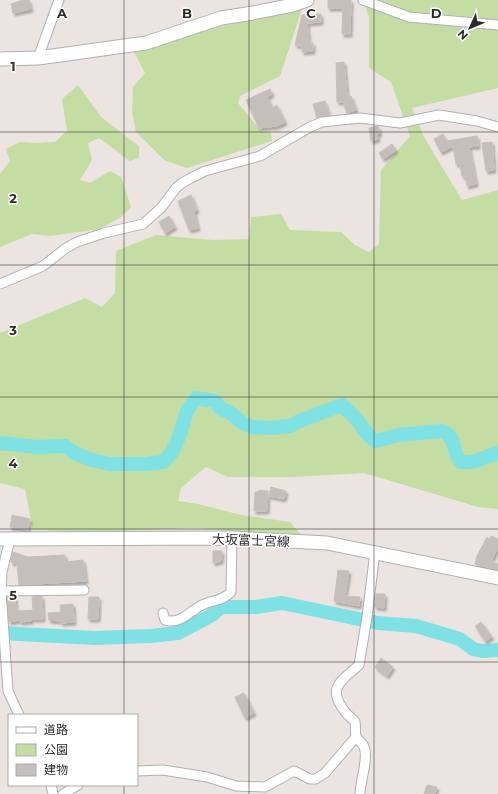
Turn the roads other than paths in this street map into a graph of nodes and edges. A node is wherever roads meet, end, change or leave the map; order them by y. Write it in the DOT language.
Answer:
graph roads {
  1 [pos="59,0"];
  2 [pos="307,0"];
  3 [pos="363,0"];
  4 [pos="498,25"];
  5 [pos="38,58"];
  6 [pos="0,59"];
  7 [pos="498,127"];
  8 [pos="0,284"];
  9 [pos="232,538"];
  10 [pos="5,539"];
  11 [pos="375,552"];
  12 [pos="498,578"];
  13 [pos="84,590"];
  14 [pos="1,591"];
  15 [pos="163,613"];
  16 [pos="19,714"];
  17 [pos="356,738"];
  18 [pos="138,771"];
  19 [pos="76,786"];
  20 [pos="63,794"];
  21 [pos="360,794"];
  1 -- 5 [label="street"];
  2 -- 5 [label="main road"];
  3 -- 4 [label="street"];
  5 -- 6 [label="main road"];
  7 -- 8 [label="street"];
  9 -- 10 [label="main road, 大坂富士宮線"];
  9 -- 11 [label="main road, 大坂富士宮線"];
  9 -- 15 [label="street"];
  10 -- 14 [label="street"];
  11 -- 12 [label="main road, 大坂富士宮線"];
  11 -- 17 [label="street"];
  13 -- 14 [label="street"];
  14 -- 16 [label="street"];
  17 -- 18 [label="street"];
  17 -- 21 [label="street"];
  19 -- 20 [label="street"];
}
